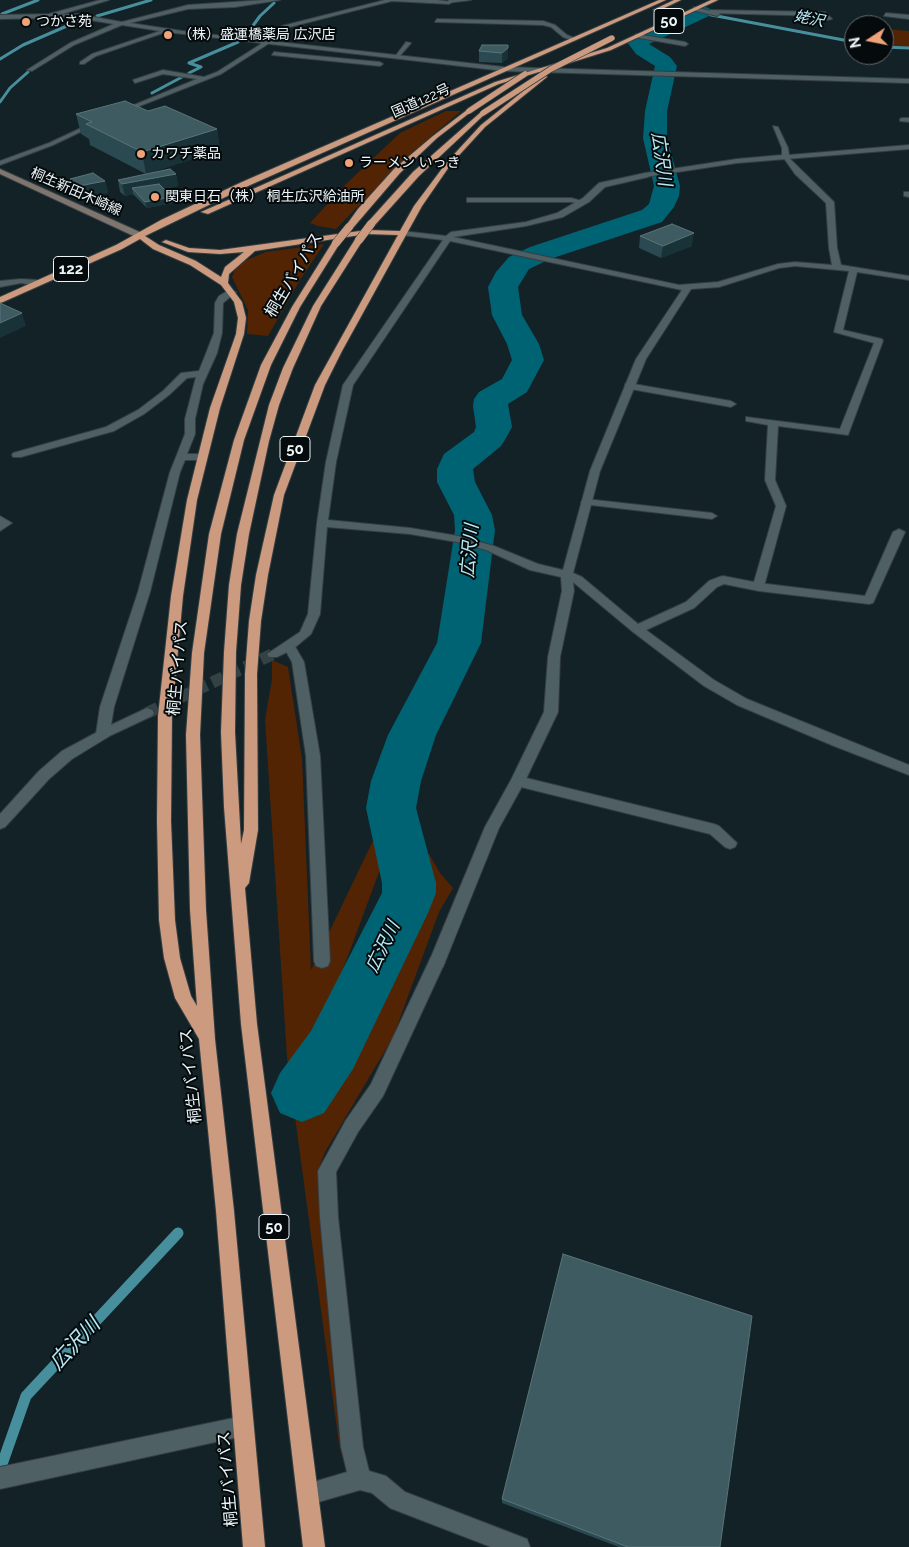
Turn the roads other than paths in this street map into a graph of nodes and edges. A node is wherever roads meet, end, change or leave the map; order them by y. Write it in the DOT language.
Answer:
graph roads {
  1 [pos="106,0"];
  2 [pos="276,0"];
  3 [pos="392,0"];
  4 [pos="468,0"];
  5 [pos="663,0"];
  6 [pos="678,0"];
  7 [pos="714,0"];
  8 [pos="449,2"];
  9 [pos="686,4"];
  10 [pos="444,7"];
  11 [pos="694,9"];
  12 [pos="710,12"];
  13 [pos="661,15"];
  14 [pos="894,15"];
  15 [pos="49,16"];
  16 [pos="909,16"];
  17 [pos="1,17"];
  18 [pos="829,19"];
  19 [pos="745,20"];
  20 [pos="437,21"];
  21 [pos="122,23"];
  22 [pos="166,30"];
  23 [pos="620,34"];
  24 [pos="636,36"];
  25 [pos="574,39"];
  26 [pos="587,42"];
  27 [pos="263,43"];
  28 [pos="408,43"];
  29 [pos="685,44"];
  30 [pos="352,53"];
  31 [pos="274,54"];
  32 [pos="396,57"];
  33 [pos="552,59"];
  34 [pos="343,60"];
  35 [pos="82,63"];
  36 [pos="380,64"];
  37 [pos="504,69"];
  38 [pos="30,70"];
  39 [pos="541,70"];
  40 [pos="206,79"];
  41 [pos="135,81"];
  42 [pos="909,81"];
  43 [pos="443,95"];
  44 [pos="112,115"];
  45 [pos="100,121"];
  46 [pos="775,127"];
  47 [pos="909,147"];
  48 [pos="786,156"];
  49 [pos="0,163"];
  50 [pos="0,171"];
  51 [pos="470,200"];
  52 [pos="582,202"];
  53 [pos="402,233"];
  54 [pos="141,236"];
  55 [pos="448,238"];
  56 [pos="253,249"];
  57 [pos="838,267"];
  58 [pos="854,269"];
  59 [pos="909,278"];
  60 [pos="0,284"];
  61 [pos="38,284"];
  62 [pos="228,287"];
  63 [pos="687,289"];
  64 [pos="0,300"];
  65 [pos="202,374"];
  66 [pos="628,386"];
  67 [pos="731,404"];
  68 [pos="749,420"];
  69 [pos="773,423"];
  70 [pos="17,455"];
  71 [pos="181,457"];
  72 [pos="202,457"];
  73 [pos="586,502"];
  74 [pos="712,516"];
  75 [pos="0,519"];
  76 [pos="322,523"];
  77 [pos="0,528"];
  78 [pos="898,532"];
  79 [pos="567,575"];
  80 [pos="759,587"];
  81 [pos="637,629"];
  82 [pos="289,646"];
  83 [pos="272,654"];
  84 [pos="147,713"];
  85 [pos="103,734"];
  86 [pos="909,770"];
  87 [pos="518,781"];
  88 [pos="0,823"];
  89 [pos="730,843"];
  90 [pos="238,906"];
  91 [pos="322,961"];
  92 [pos="207,1039"];
  93 [pos="243,1426"];
  94 [pos="8,1476"];
  95 [pos="360,1479"];
  96 [pos="308,1494"];
  97 [pos="254,1547"];
  98 [pos="314,1547"];
  99 [pos="519,1547"];
  1 -- 15 [label="street"];
  2 -- 21 [label="street"];
  3 -- 8 [label="street"];
  3 -- 27 [label="street"];
  4 -- 8 [label="street"];
  5 -- 25 [label="highway, 国道122号 / 50"];
  6 -- 26 [label="highway, 50"];
  7 -- 11 [label="highway, 国道122号 / 50"];
  8 -- 10 [label="street"];
  9 -- 13 [label="highway, 50"];
  11 -- 12 [label="street"];
  11 -- 24 [label="highway, 国道122号 / 50"];
  12 -- 18 [label="street"];
  12 -- 19 [label="street"];
  14 -- 16 [label="street"];
  15 -- 17 [label="street"];
  15 -- 21 [label="street"];
  20 -- 25 [label="street"];
  21 -- 22 [label="street"];
  21 -- 38 [label="street"];
  22 -- 27 [label="street"];
  22 -- 35 [label="street"];
  23 -- 90 [label="highway, 50, bridge"];
  24 -- 29 [label="street"];
  24 -- 39 [label="highway, 国道122号 / 50"];
  25 -- 37 [label="highway, 国道122号 / 50"];
  27 -- 30 [label="street"];
  27 -- 40 [label="street"];
  28 -- 32 [label="street"];
  30 -- 32 [label="street"];
  30 -- 34 [label="street"];
  31 -- 34 [label="street"];
  32 -- 37 [label="street"];
  33 -- 92 [label="highway, 桐生バイパス, bridge"];
  34 -- 36 [label="street"];
  37 -- 39 [label="street"];
  37 -- 43 [label="highway, 国道122号 / 50"];
  39 -- 42 [label="street"];
  39 -- 43 [label="highway"];
  39 -- 53 [label="highway, 50"];
  39 -- 54 [label="highway, 国道122号 / 50"];
  40 -- 41 [label="street"];
  40 -- 44 [label="street"];
  43 -- 54 [label="highway, 国道122号 / 50"];
  45 -- 49 [label="street"];
  46 -- 48 [label="street"];
  47 -- 48 [label="street"];
  48 -- 52 [label="street"];
  48 -- 57 [label="street"];
  50 -- 54 [label="main road, 桐生新田木崎線"];
  51 -- 52 [label="street"];
  52 -- 55 [label="street"];
  53 -- 55 [label="street"];
  53 -- 56 [label="highway"];
  53 -- 90 [label="highway, 50"];
  54 -- 56 [label="highway"];
  54 -- 61 [label="highway, 国道122号 / 122"];
  54 -- 62 [label="highway"];
  55 -- 63 [label="street"];
  55 -- 76 [label="street"];
  56 -- 62 [label="highway"];
  57 -- 58 [label="street"];
  57 -- 63 [label="street"];
  58 -- 59 [label="street"];
  58 -- 69 [label="street"];
  60 -- 61 [label="street"];
  61 -- 64 [label="highway, 国道122号 / 122"];
  62 -- 65 [label="street"];
  62 -- 72 [label="highway"];
  63 -- 66 [label="street"];
  65 -- 70 [label="street"];
  65 -- 71 [label="street"];
  66 -- 67 [label="street"];
  66 -- 73 [label="street"];
  68 -- 69 [label="street"];
  69 -- 80 [label="street"];
  71 -- 72 [label="street"];
  71 -- 85 [label="street"];
  72 -- 92 [label="highway"];
  73 -- 74 [label="street"];
  73 -- 79 [label="street"];
  75 -- 77 [label="street"];
  76 -- 79 [label="street"];
  76 -- 82 [label="street"];
  78 -- 80 [label="street"];
  79 -- 81 [label="street"];
  79 -- 87 [label="street"];
  80 -- 81 [label="street"];
  81 -- 86 [label="street"];
  82 -- 83 [label="street"];
  82 -- 91 [label="street"];
  84 -- 85 [label="street"];
  85 -- 88 [label="street"];
  87 -- 89 [label="street"];
  87 -- 95 [label="street"];
  90 -- 96 [label="highway, 50"];
  92 -- 93 [label="highway, 桐生バイパス"];
  93 -- 94 [label="street"];
  93 -- 97 [label="highway, 桐生バイパス"];
  95 -- 96 [label="street"];
  95 -- 99 [label="street"];
  96 -- 98 [label="highway, 50"];
}
